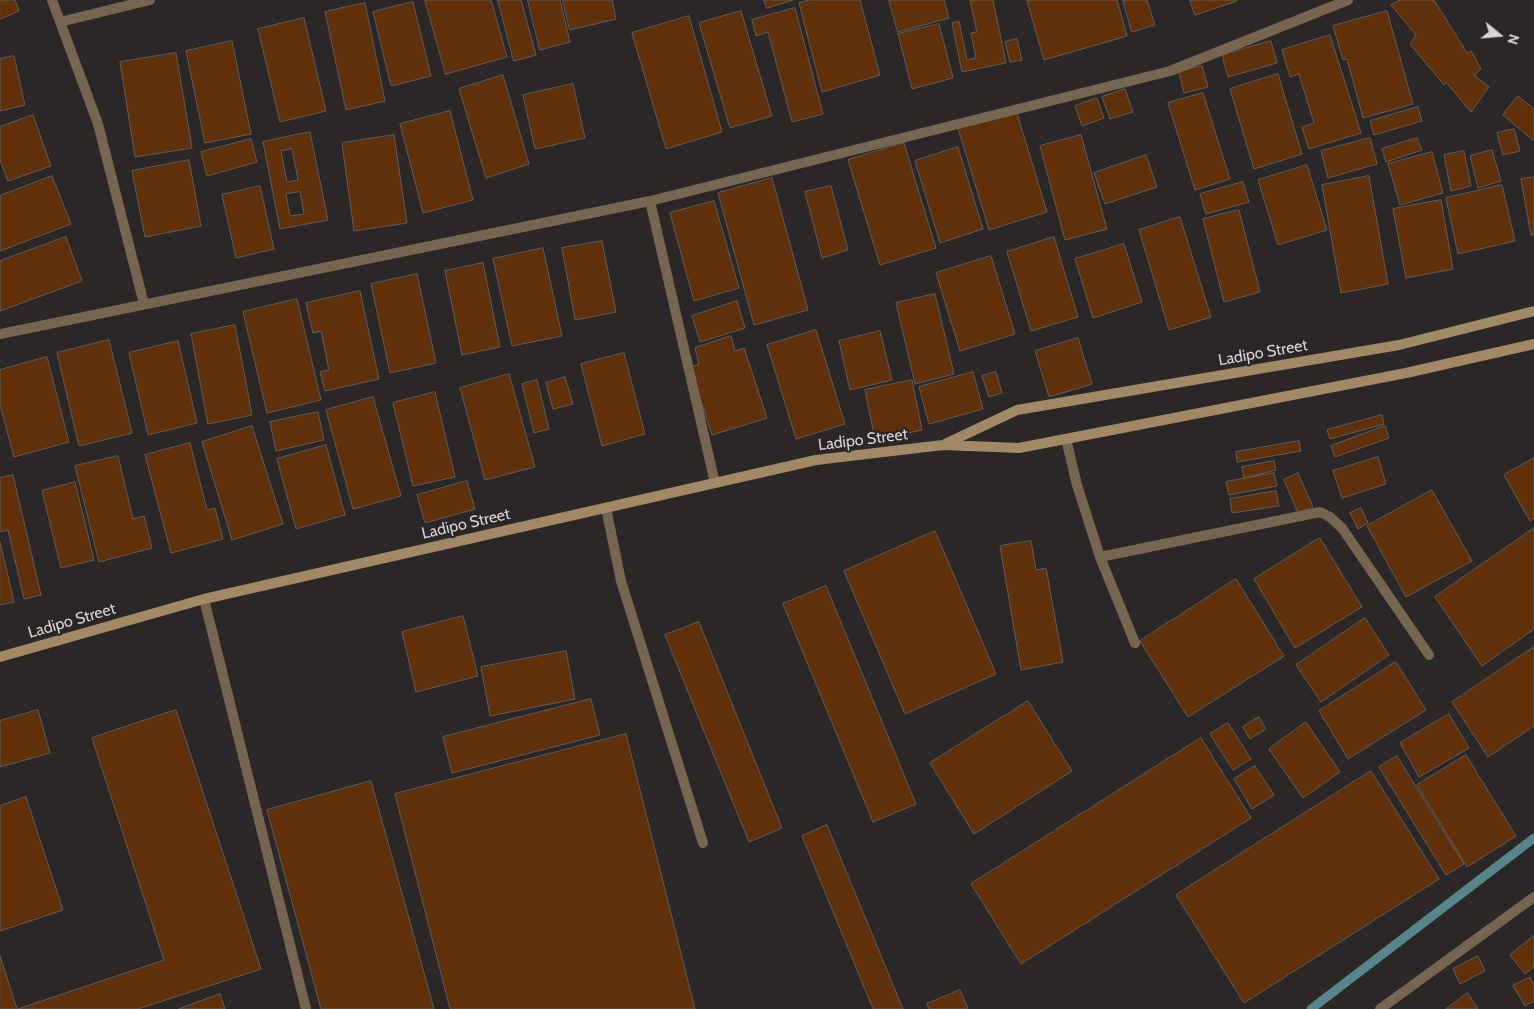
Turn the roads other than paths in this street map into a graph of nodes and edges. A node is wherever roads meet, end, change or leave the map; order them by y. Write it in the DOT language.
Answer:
graph roads {
  1 [pos="52,0"];
  2 [pos="150,0"];
  3 [pos="1348,0"];
  4 [pos="60,22"];
  5 [pos="650,201"];
  6 [pos="144,304"];
  7 [pos="1534,311"];
  8 [pos="0,334"];
  9 [pos="1534,344"];
  10 [pos="1066,439"];
  11 [pos="943,444"];
  12 [pos="715,483"];
  13 [pos="606,508"];
  14 [pos="1100,557"];
  15 [pos="204,599"];
  16 [pos="1135,643"];
  17 [pos="1429,655"];
  18 [pos="0,657"];
  19 [pos="704,843"];
  20 [pos="1534,897"];
  21 [pos="306,1009"];
  22 [pos="1380,1009"];
  1 -- 4 [label="street"];
  2 -- 4 [label="street"];
  3 -- 5 [label="street"];
  4 -- 6 [label="street"];
  5 -- 6 [label="street"];
  5 -- 12 [label="street"];
  6 -- 8 [label="street"];
  7 -- 11 [label="main road, Ladipo Street"];
  9 -- 10 [label="main road, Ladipo Street"];
  10 -- 11 [label="main road, Ladipo Street"];
  10 -- 14 [label="street"];
  11 -- 12 [label="main road, Ladipo Street"];
  12 -- 13 [label="main road, Ladipo Street"];
  13 -- 15 [label="main road, Ladipo Street"];
  13 -- 19 [label="street"];
  14 -- 16 [label="street"];
  14 -- 17 [label="street"];
  15 -- 18 [label="main road, Ladipo Street"];
  15 -- 21 [label="street"];
  20 -- 22 [label="street"];
}
